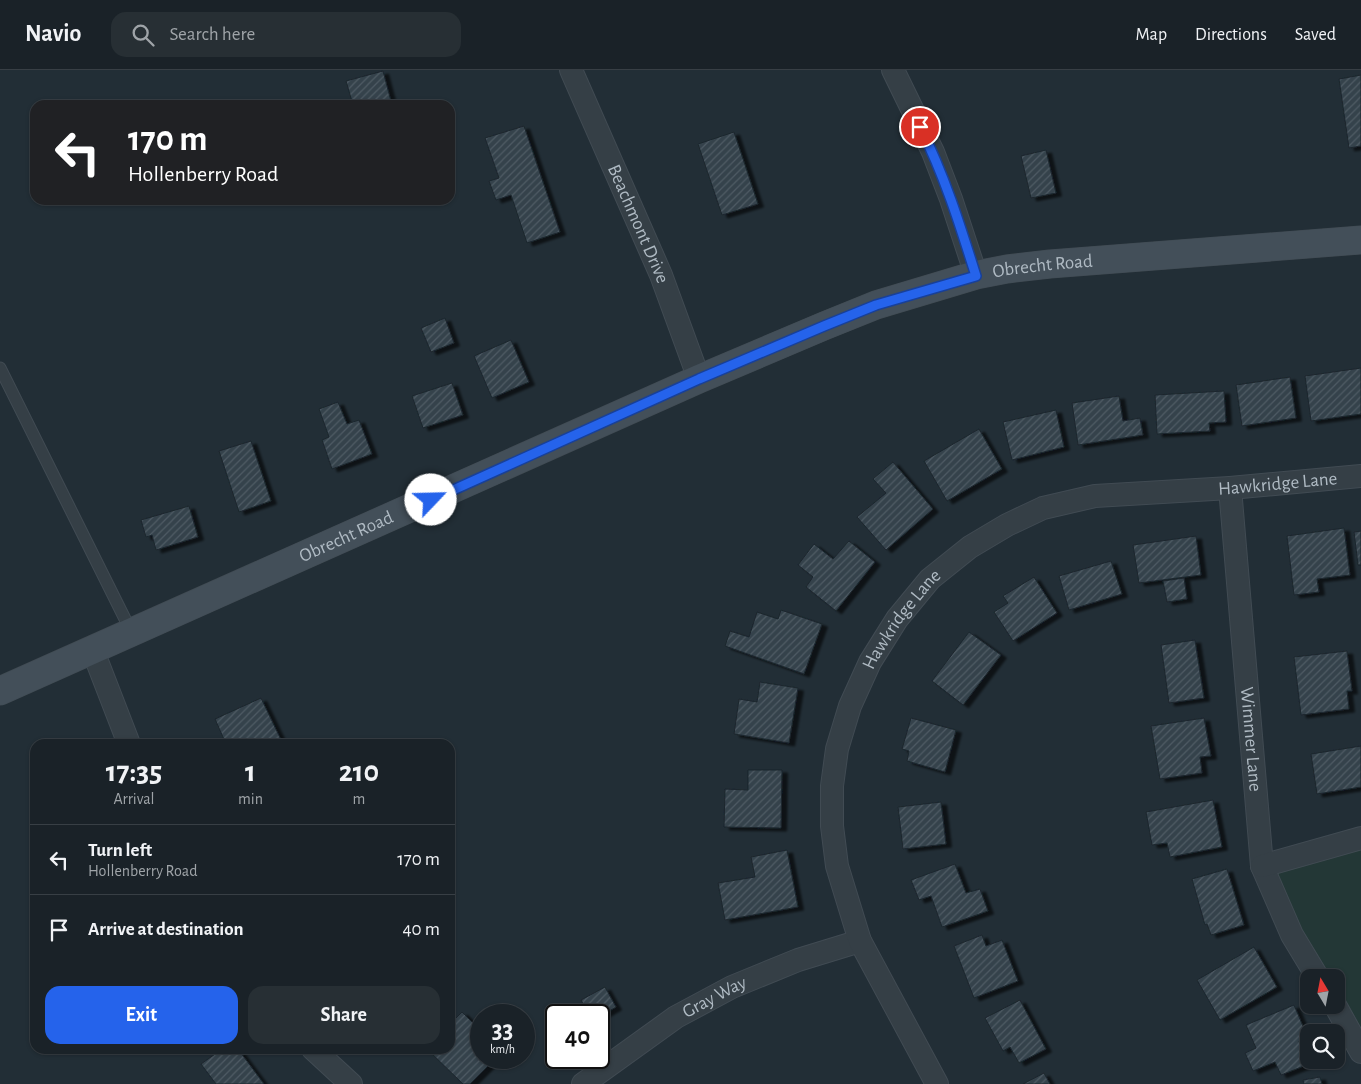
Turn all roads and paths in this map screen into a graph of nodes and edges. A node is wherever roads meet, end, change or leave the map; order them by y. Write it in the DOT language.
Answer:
graph roads {
  1 [pos="571,70"];
  2 [pos="893,70"];
  3 [pos="1361,240"];
  4 [pos="976,276"];
  5 [pos="0,368"];
  6 [pos="699,379"];
  7 [pos="1361,476"];
  8 [pos="1230,488"];
  9 [pos="132,633"];
  10 [pos="93,651"];
  11 [pos="0,691"];
  12 [pos="127,739"];
  13 [pos="1361,838"];
  14 [pos="1262,866"];
  15 [pos="860,941"];
  16 [pos="1313,969"];
  17 [pos="1340,1014"];
  18 [pos="1361,1052"];
  19 [pos="318,1054"];
  20 [pos="351,1084"];
  21 [pos="583,1084"];
  22 [pos="937,1084"];
  1 -- 6 [label="street, Beachmont Drive"];
  2 -- 4 [label="street"];
  3 -- 4 [label="street, Obrecht Road"];
  4 -- 6 [label="street, Obrecht Road"];
  5 -- 9 [label="lane"];
  6 -- 9 [label="street, Obrecht Road"];
  7 -- 8 [label="street, Hawkridge Lane"];
  8 -- 14 [label="street, Wimmer Lane"];
  8 -- 15 [label="street, Hawkridge Lane"];
  9 -- 10 [label="street, Obrecht Road"];
  10 -- 11 [label="street, Obrecht Road"];
  10 -- 12 [label="street"];
  13 -- 14 [label="street"];
  14 -- 16 [label="street, Wimmer Lane"];
  15 -- 21 [label="street, Gray Way"];
  15 -- 22 [label="street, Hawkridge Lane"];
  17 -- 18 [label="street"];
  19 -- 20 [label="street"];
}
